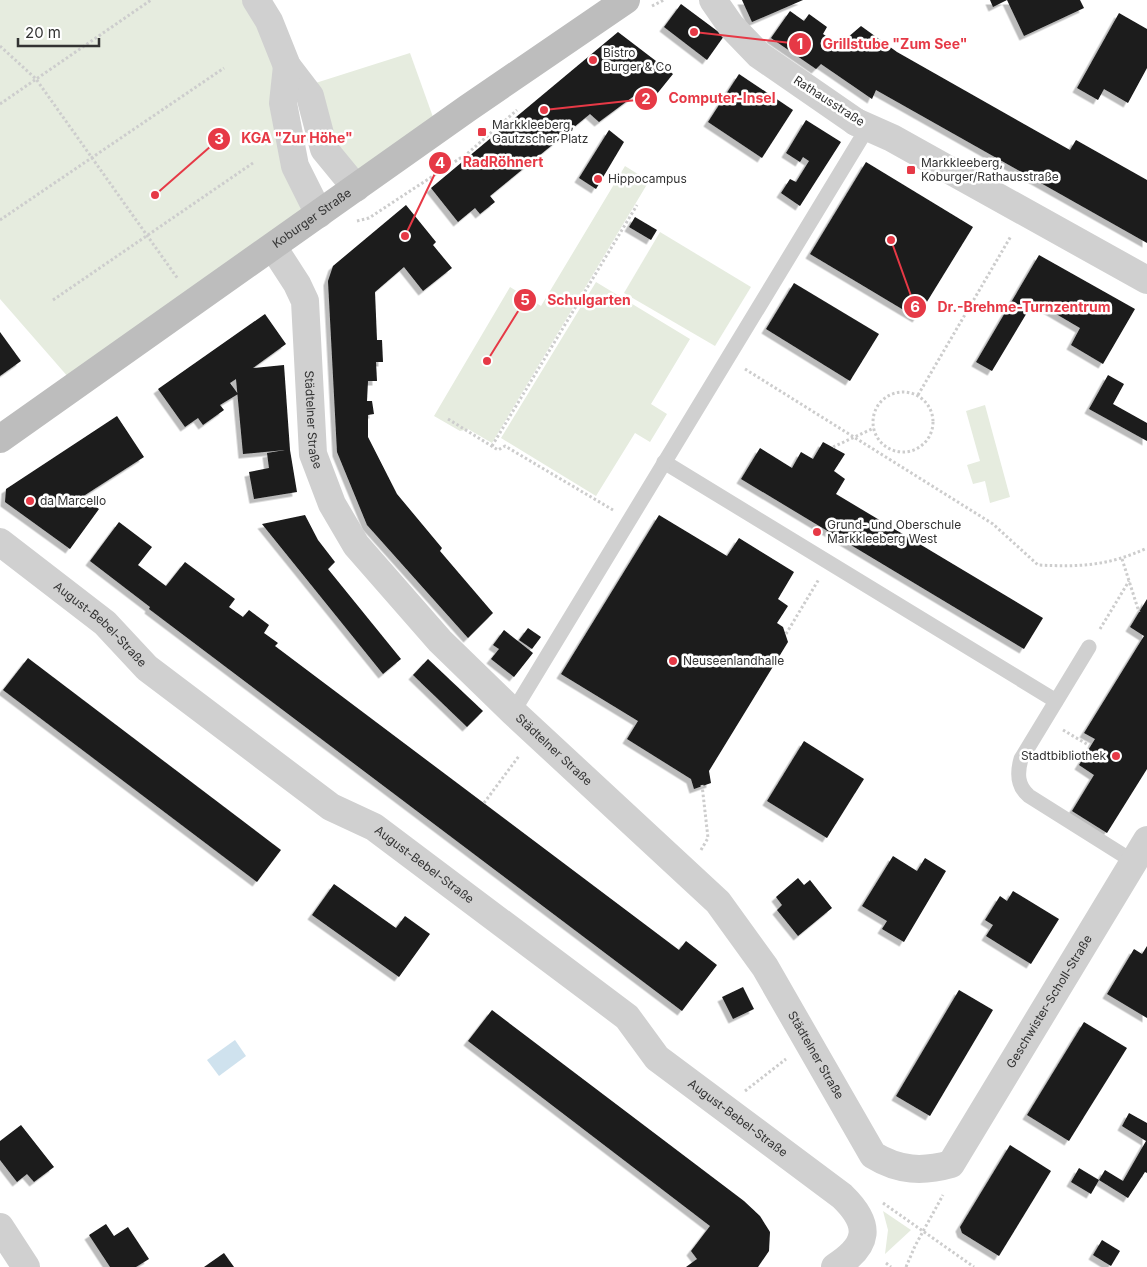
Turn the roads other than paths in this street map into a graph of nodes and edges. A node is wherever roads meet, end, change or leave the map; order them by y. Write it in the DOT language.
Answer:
graph roads {
  1 [pos="256,0"];
  2 [pos="626,0"];
  3 [pos="713,0"];
  4 [pos="287,66"];
  5 [pos="862,125"];
  6 [pos="356,188"];
  7 [pos="319,214"];
  8 [pos="273,247"];
  9 [pos="1147,280"];
  10 [pos="0,440"];
  11 [pos="664,462"];
  12 [pos="0,542"];
  13 [pos="1090,647"];
  14 [pos="1056,702"];
  15 [pos="513,712"];
  16 [pos="1141,851"];
  17 [pos="952,1164"];
  18 [pos="0,1227"];
  19 [pos="26,1267"];
  20 [pos="835,1267"];
  1 -- 4 [label="street"];
  2 -- 6 [label="main road, Koburger Straße"];
  3 -- 5 [label="street, Rathausstraße"];
  4 -- 6 [label="street"];
  4 -- 7 [label="street"];
  5 -- 9 [label="street, Rathausstraße"];
  5 -- 11 [label="lane"];
  6 -- 7 [label="main road, Koburger Straße"];
  7 -- 8 [label="main road, Koburger Straße"];
  8 -- 10 [label="main road, Koburger Straße"];
  8 -- 15 [label="street, Städtelner Straße"];
  11 -- 14 [label="lane"];
  11 -- 15 [label="lane"];
  12 -- 20 [label="street, August-Bebel-Straße"];
  13 -- 14 [label="lane"];
  14 -- 16 [label="lane"];
  15 -- 17 [label="street, Städtelner Straße"];
  16 -- 17 [label="street, Geschwister-Scholl-Straße"];
  18 -- 19 [label="street"];
}
